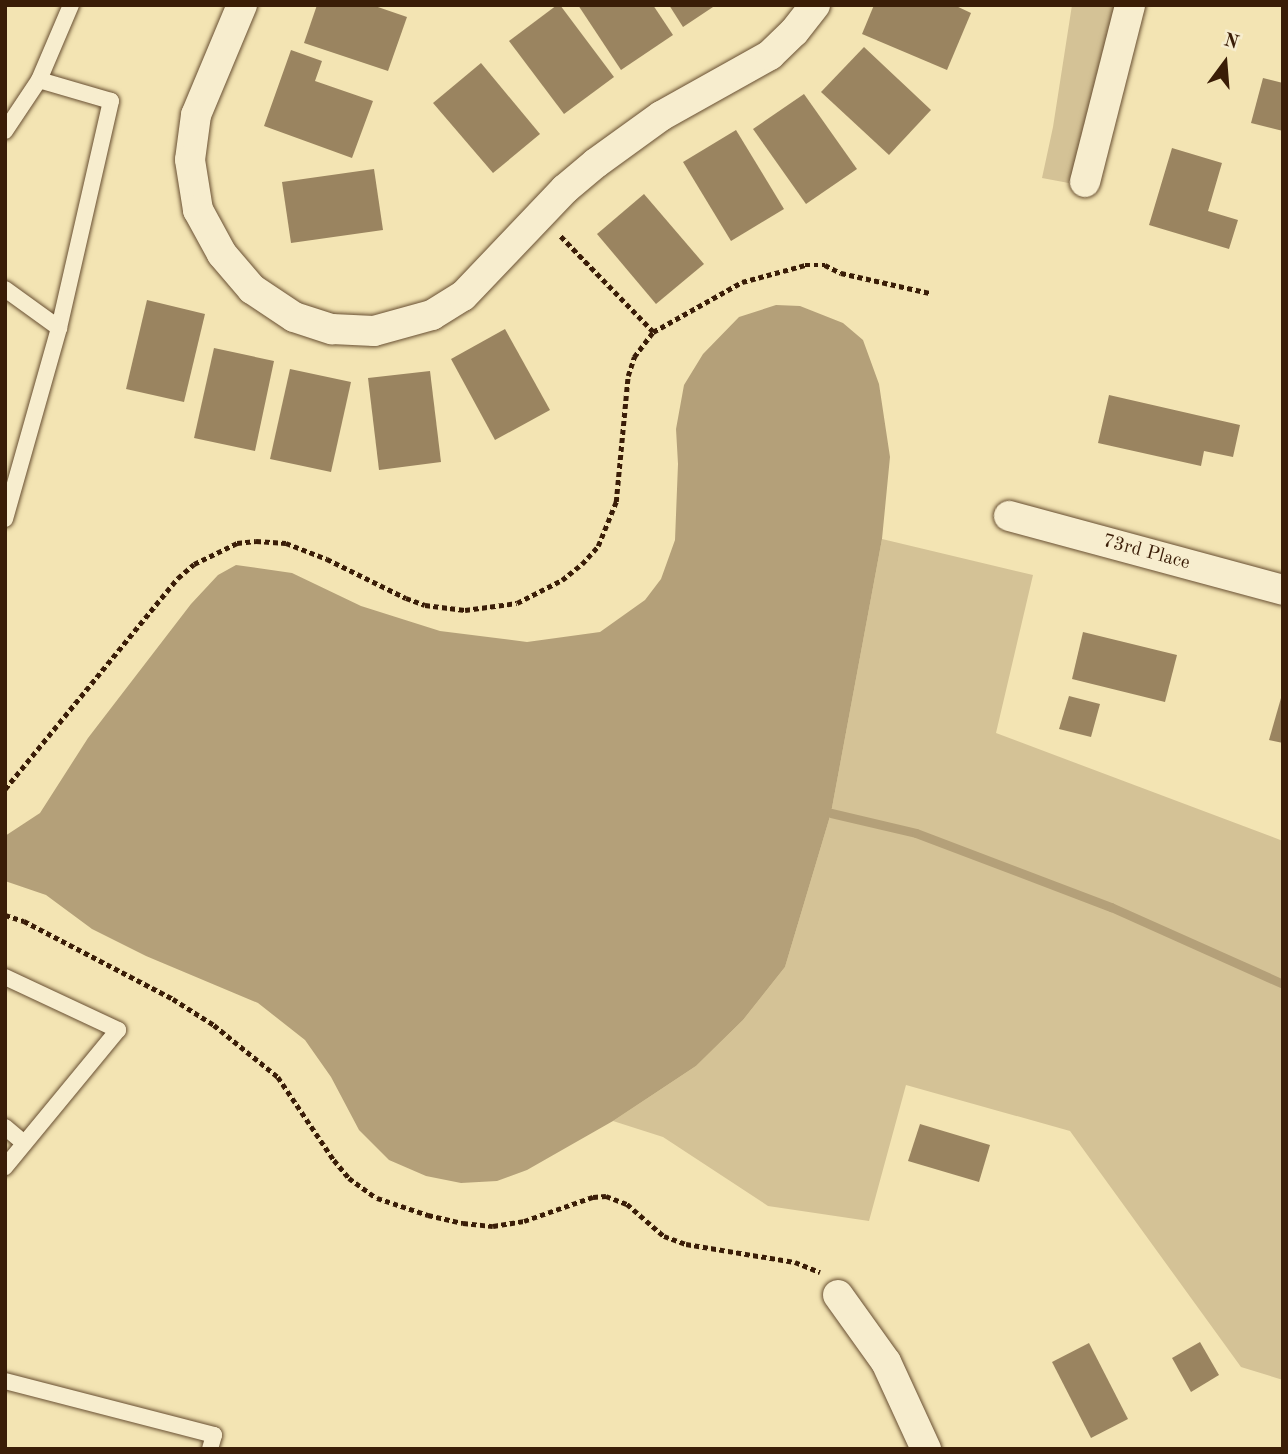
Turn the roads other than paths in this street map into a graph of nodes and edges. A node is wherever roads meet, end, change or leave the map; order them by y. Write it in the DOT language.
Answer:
graph roads {
  1 [pos="71,5"];
  2 [pos="242,5"];
  3 [pos="815,5"];
  4 [pos="1130,5"];
  5 [pos="38,80"];
  6 [pos="5,131"];
  7 [pos="1085,181"];
  8 [pos="5,289"];
  9 [pos="59,328"];
  10 [pos="1009,516"];
  11 [pos="5,519"];
  12 [pos="1283,590"];
  13 [pos="5,977"];
  14 [pos="5,1127"];
  15 [pos="24,1143"];
  16 [pos="5,1167"];
  17 [pos="838,1295"];
  18 [pos="5,1381"];
  19 [pos="210,1449"];
  20 [pos="926,1449"];
  1 -- 5 [label="lane"];
  2 -- 3 [label="street"];
  4 -- 7 [label="street"];
  5 -- 6 [label="lane"];
  5 -- 9 [label="lane"];
  8 -- 9 [label="lane"];
  9 -- 11 [label="lane"];
  10 -- 12 [label="street, 73rd Place"];
  13 -- 15 [label="lane"];
  14 -- 15 [label="lane"];
  15 -- 16 [label="lane"];
  17 -- 20 [label="street"];
  18 -- 19 [label="lane"];
}
